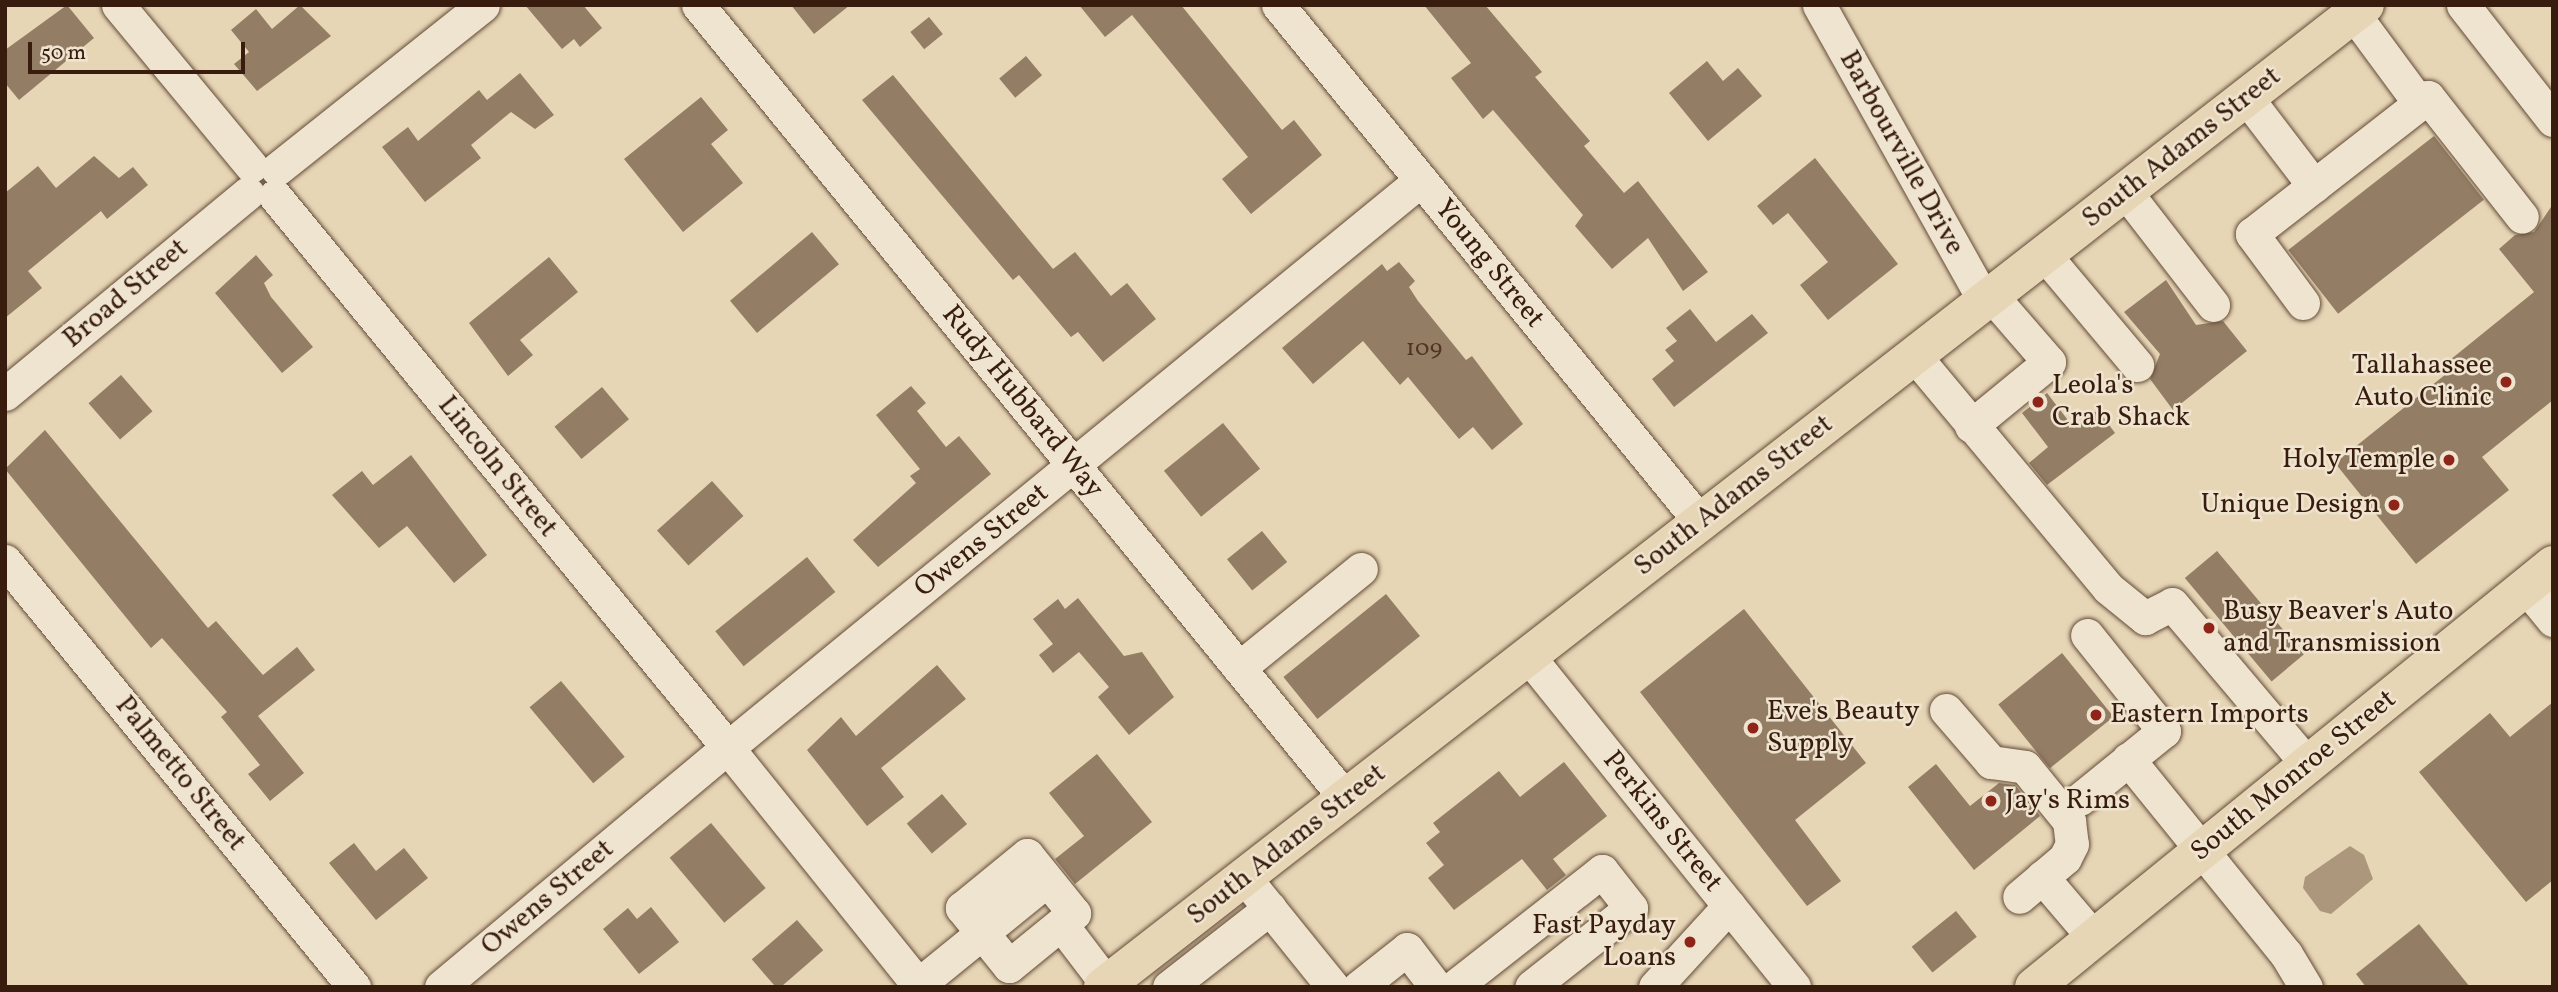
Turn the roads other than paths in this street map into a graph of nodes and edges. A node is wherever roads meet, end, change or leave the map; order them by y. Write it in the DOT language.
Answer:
graph roads {
  1 [pos="118,5"];
  2 [pos="483,5"];
  3 [pos="698,5"];
  4 [pos="1278,5"];
  5 [pos="1819,5"];
  6 [pos="2463,5"];
  7 [pos="2355,8"];
  8 [pos="2246,97"];
  9 [pos="2420,104"];
  10 [pos="2553,120"];
  11 [pos="1421,180"];
  12 [pos="263,181"];
  13 [pos="2314,186"];
  14 [pos="2125,191"];
  15 [pos="2522,217"];
  16 [pos="2043,254"];
  17 [pos="1987,298"];
  18 [pos="2303,303"];
  19 [pos="2213,305"];
  20 [pos="1914,355"];
  21 [pos="2137,365"];
  22 [pos="5,394"];
  23 [pos="1971,426"];
  24 [pos="1074,466"];
  25 [pos="1701,523"];
  26 [pos="5,561"];
  27 [pos="1360,569"];
  28 [pos="2540,576"];
  29 [pos="2553,620"];
  30 [pos="2087,635"];
  31 [pos="1529,657"];
  32 [pos="1239,668"];
  33 [pos="1946,710"];
  34 [pos="728,748"];
  35 [pos="2128,759"];
  36 [pos="2308,765"];
  37 [pos="1346,799"];
  38 [pos="2080,799"];
  39 [pos="2201,851"];
  40 [pos="1245,878"];
  41 [pos="1216,901"];
  42 [pos="1729,906"];
  43 [pos="1270,908"];
  44 [pos="1061,924"];
  45 [pos="1240,931"];
  46 [pos="982,933"];
  47 [pos="2094,939"];
  48 [pos="1143,956"];
  49 [pos="1673,980"];
  50 [pos="919,986"];
  51 [pos="1106,986"];
  52 [pos="354,987"];
  53 [pos="441,987"];
  54 [pos="1169,987"];
  55 [pos="1333,987"];
  56 [pos="1359,987"];
  57 [pos="1436,987"];
  58 [pos="1454,987"];
  59 [pos="1531,987"];
  60 [pos="1794,987"];
  61 [pos="2034,987"];
  62 [pos="2306,987"];
  1 -- 12 [label="street, Lincoln Street"];
  2 -- 12 [label="street, Broad Street"];
  3 -- 24 [label="street, Rudy Hubbard Way"];
  4 -- 11 [label="street, Young Street"];
  5 -- 17 [label="street, Barbourville Drive"];
  6 -- 10 [label="street"];
  7 -- 8 [label="main road, South Adams Street"];
  7 -- 9 [label="street"];
  8 -- 13 [label="street"];
  8 -- 14 [label="main road, South Adams Street"];
  9 -- 13 [label="street"];
  9 -- 15 [label="street"];
  11 -- 24 [label="street, Owens Street"];
  11 -- 25 [label="street, Young Street"];
  12 -- 22 [label="street, Broad Street"];
  12 -- 34 [label="street, Lincoln Street"];
  13 -- 18 [label="street"];
  14 -- 16 [label="main road, South Adams Street"];
  14 -- 19 [label="street"];
  16 -- 17 [label="main road, South Adams Street"];
  16 -- 21 [label="street"];
  17 -- 20 [label="main road, South Adams Street"];
  17 -- 23 [label="street, Barbourville Drive"];
  20 -- 23 [label="street"];
  20 -- 25 [label="main road, South Adams Street"];
  23 -- 36 [label="street"];
  24 -- 32 [label="street, Rudy Hubbard Way"];
  24 -- 34 [label="street, Owens Street"];
  25 -- 31 [label="main road, South Adams Street"];
  26 -- 52 [label="street, Palmetto Street"];
  27 -- 32 [label="street"];
  28 -- 29 [label="street"];
  28 -- 36 [label="main road, South Monroe Street"];
  30 -- 35 [label="street"];
  31 -- 37 [label="main road, South Adams Street"];
  31 -- 42 [label="street, Perkins Street"];
  32 -- 37 [label="street, Rudy Hubbard Way"];
  33 -- 47 [label="street"];
  34 -- 50 [label="street, Lincoln Street"];
  34 -- 53 [label="street, Owens Street"];
  35 -- 38 [label="street"];
  35 -- 39 [label="street"];
  36 -- 39 [label="main road, South Monroe Street"];
  37 -- 40 [label="main road, South Adams Street"];
  39 -- 47 [label="main road, South Monroe Street"];
  39 -- 62 [label="street"];
  40 -- 41 [label="main road, South Adams Street"];
  40 -- 43 [label="street"];
  41 -- 45 [label="street"];
  41 -- 48 [label="main road, South Adams Street"];
  42 -- 49 [label="street"];
  42 -- 60 [label="street, Perkins Street"];
  43 -- 45 [label="street"];
  43 -- 55 [label="street"];
  44 -- 46 [label="street"];
  44 -- 46 [label="street"];
  44 -- 51 [label="street"];
  45 -- 54 [label="street"];
  46 -- 50 [label="street"];
  47 -- 61 [label="main road, South Monroe Street"];
  48 -- 51 [label="main road, South Adams Street"];
  48 -- 54 [label="street"];
  56 -- 57 [label="street"];
  58 -- 59 [label="street"];
}
